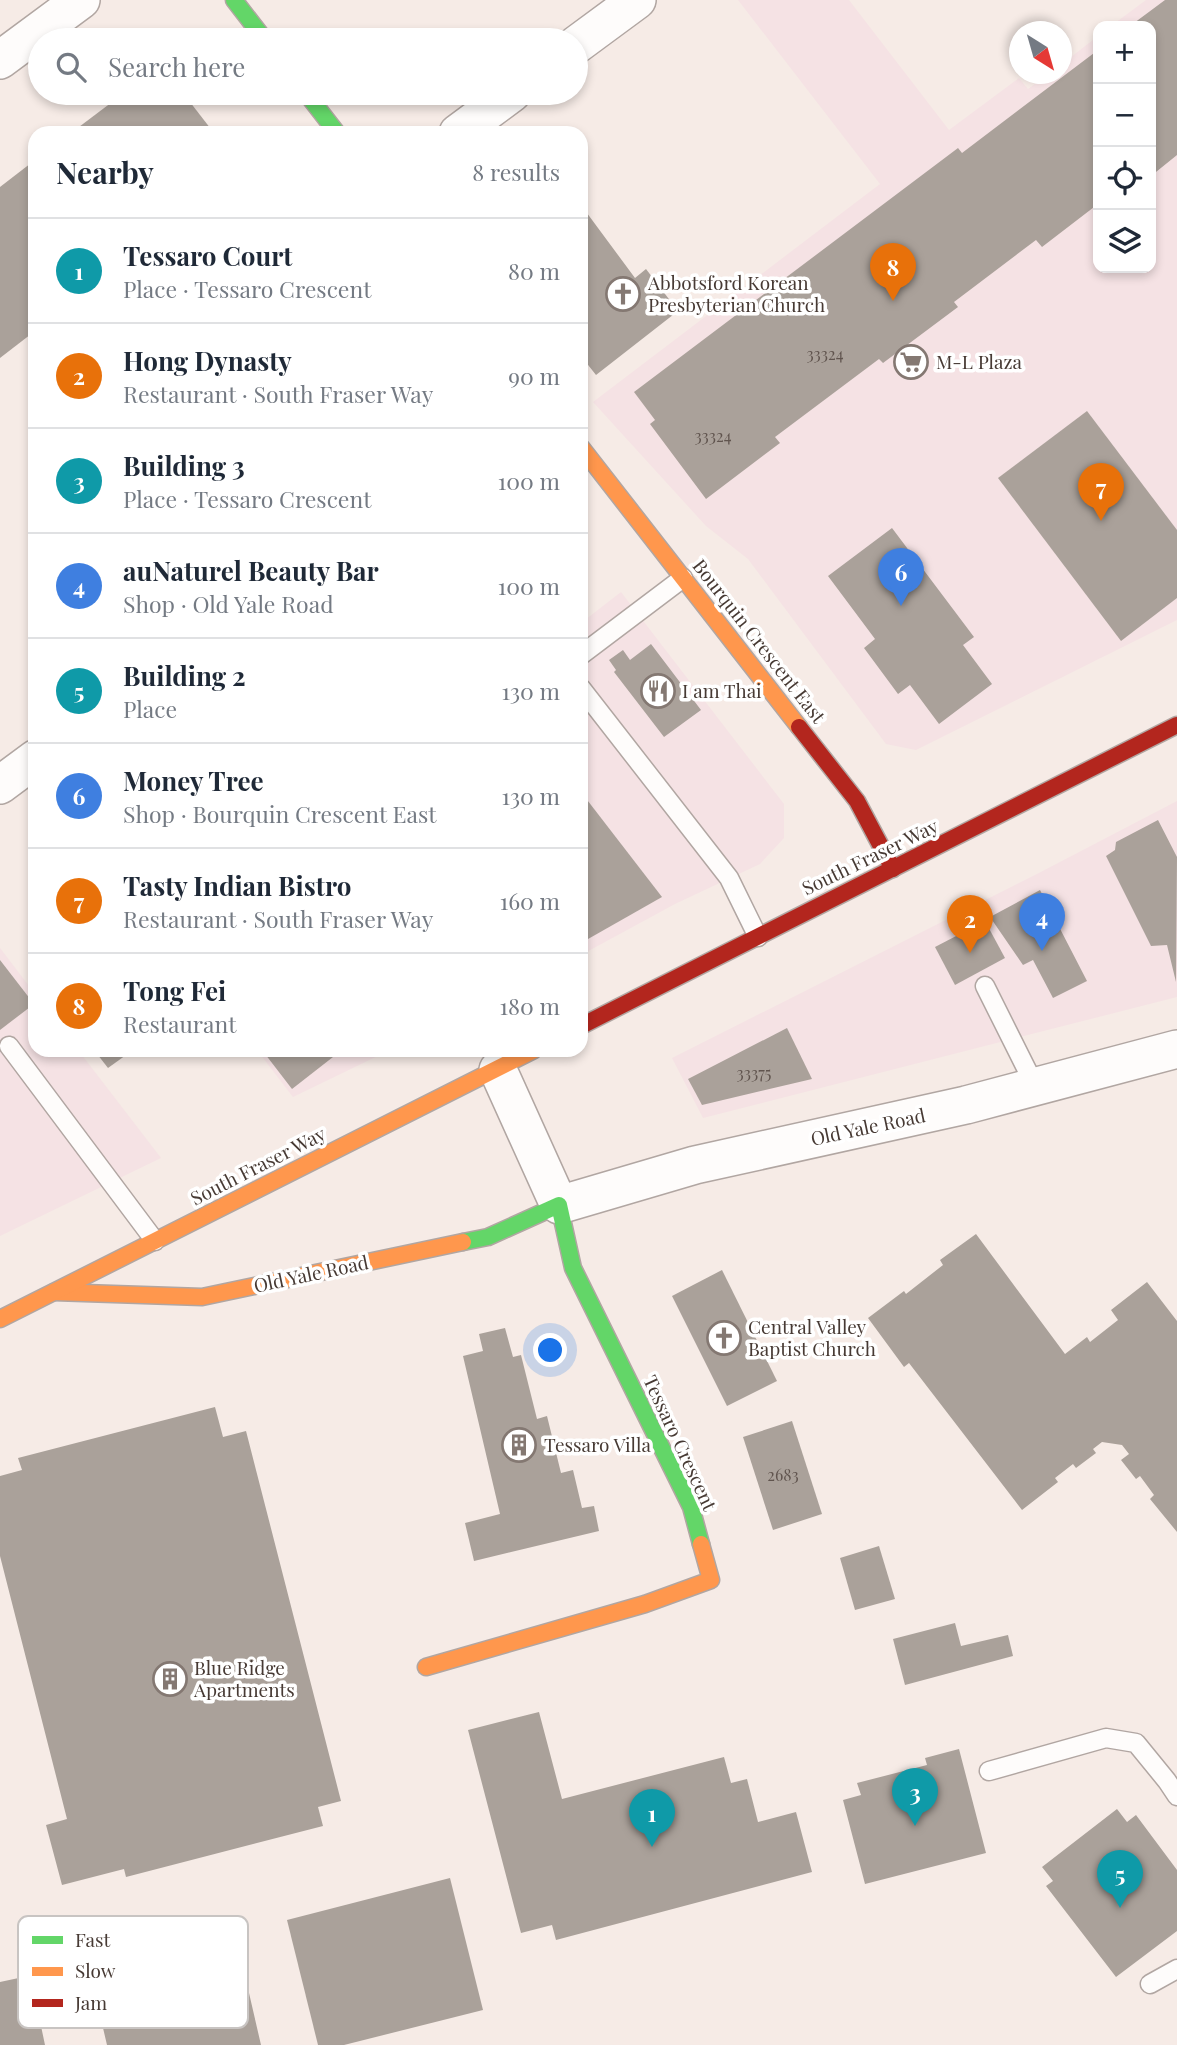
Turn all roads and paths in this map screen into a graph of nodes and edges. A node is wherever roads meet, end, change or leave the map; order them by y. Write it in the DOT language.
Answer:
graph roads {
  1 [pos="81,0"];
  2 [pos="234,0"];
  3 [pos="637,0"];
  4 [pos="43,28"];
  5 [pos="256,28"];
  6 [pos="588,37"];
  7 [pos="28,39"];
  8 [pos="0,60"];
  9 [pos="315,105"];
  10 [pos="496,105"];
  11 [pos="332,126"];
  12 [pos="467,126"];
  13 [pos="588,456"];
  14 [pos="683,578"];
  15 [pos="588,650"];
  16 [pos="588,697"];
  17 [pos="1177,725"];
  18 [pos="28,764"];
  19 [pos="0,785"];
  20 [pos="893,869"];
  21 [pos="758,937"];
  22 [pos="985,986"];
  23 [pos="588,1022"];
  24 [pos="9,1045"];
  25 [pos="1177,1049"];
  26 [pos="520,1057"];
  27 [pos="498,1070"];
  28 [pos="1035,1086"];
  29 [pos="559,1205"];
  30 [pos="155,1241"];
  31 [pos="54,1292"];
  32 [pos="3,1311"];
  33 [pos="426,1667"];
  34 [pos="989,1772"];
  35 [pos="1174,1784"];
  36 [pos="1177,1969"];
  37 [pos="1150,1984"];
  1 -- 4 [label="street"];
  2 -- 5 [label="street"];
  3 -- 6 [label="street"];
  7 -- 8 [label="street"];
  9 -- 11 [label="street"];
  10 -- 12 [label="street"];
  13 -- 14 [label="street, Bourquin Crescent East"];
  14 -- 15 [label="lane"];
  14 -- 20 [label="street, Bourquin Crescent East"];
  16 -- 21 [label="lane"];
  17 -- 20 [label="street, South Fraser Way"];
  18 -- 19 [label="street"];
  20 -- 21 [label="street, South Fraser Way"];
  21 -- 23 [label="street, South Fraser Way"];
  22 -- 28 [label="lane"];
  24 -- 30 [label="lane"];
  25 -- 28 [label="street, Old Yale Road"];
  26 -- 27 [label="street, South Fraser Way"];
  27 -- 29 [label="street"];
  27 -- 30 [label="street, South Fraser Way"];
  28 -- 29 [label="street, Old Yale Road"];
  29 -- 31 [label="street, Old Yale Road"];
  29 -- 33 [label="street, Tessaro Crescent"];
  30 -- 31 [label="street, South Fraser Way"];
  31 -- 32 [label="street, South Fraser Way"];
  34 -- 35 [label="lane"];
  36 -- 37 [label="lane"];
}
